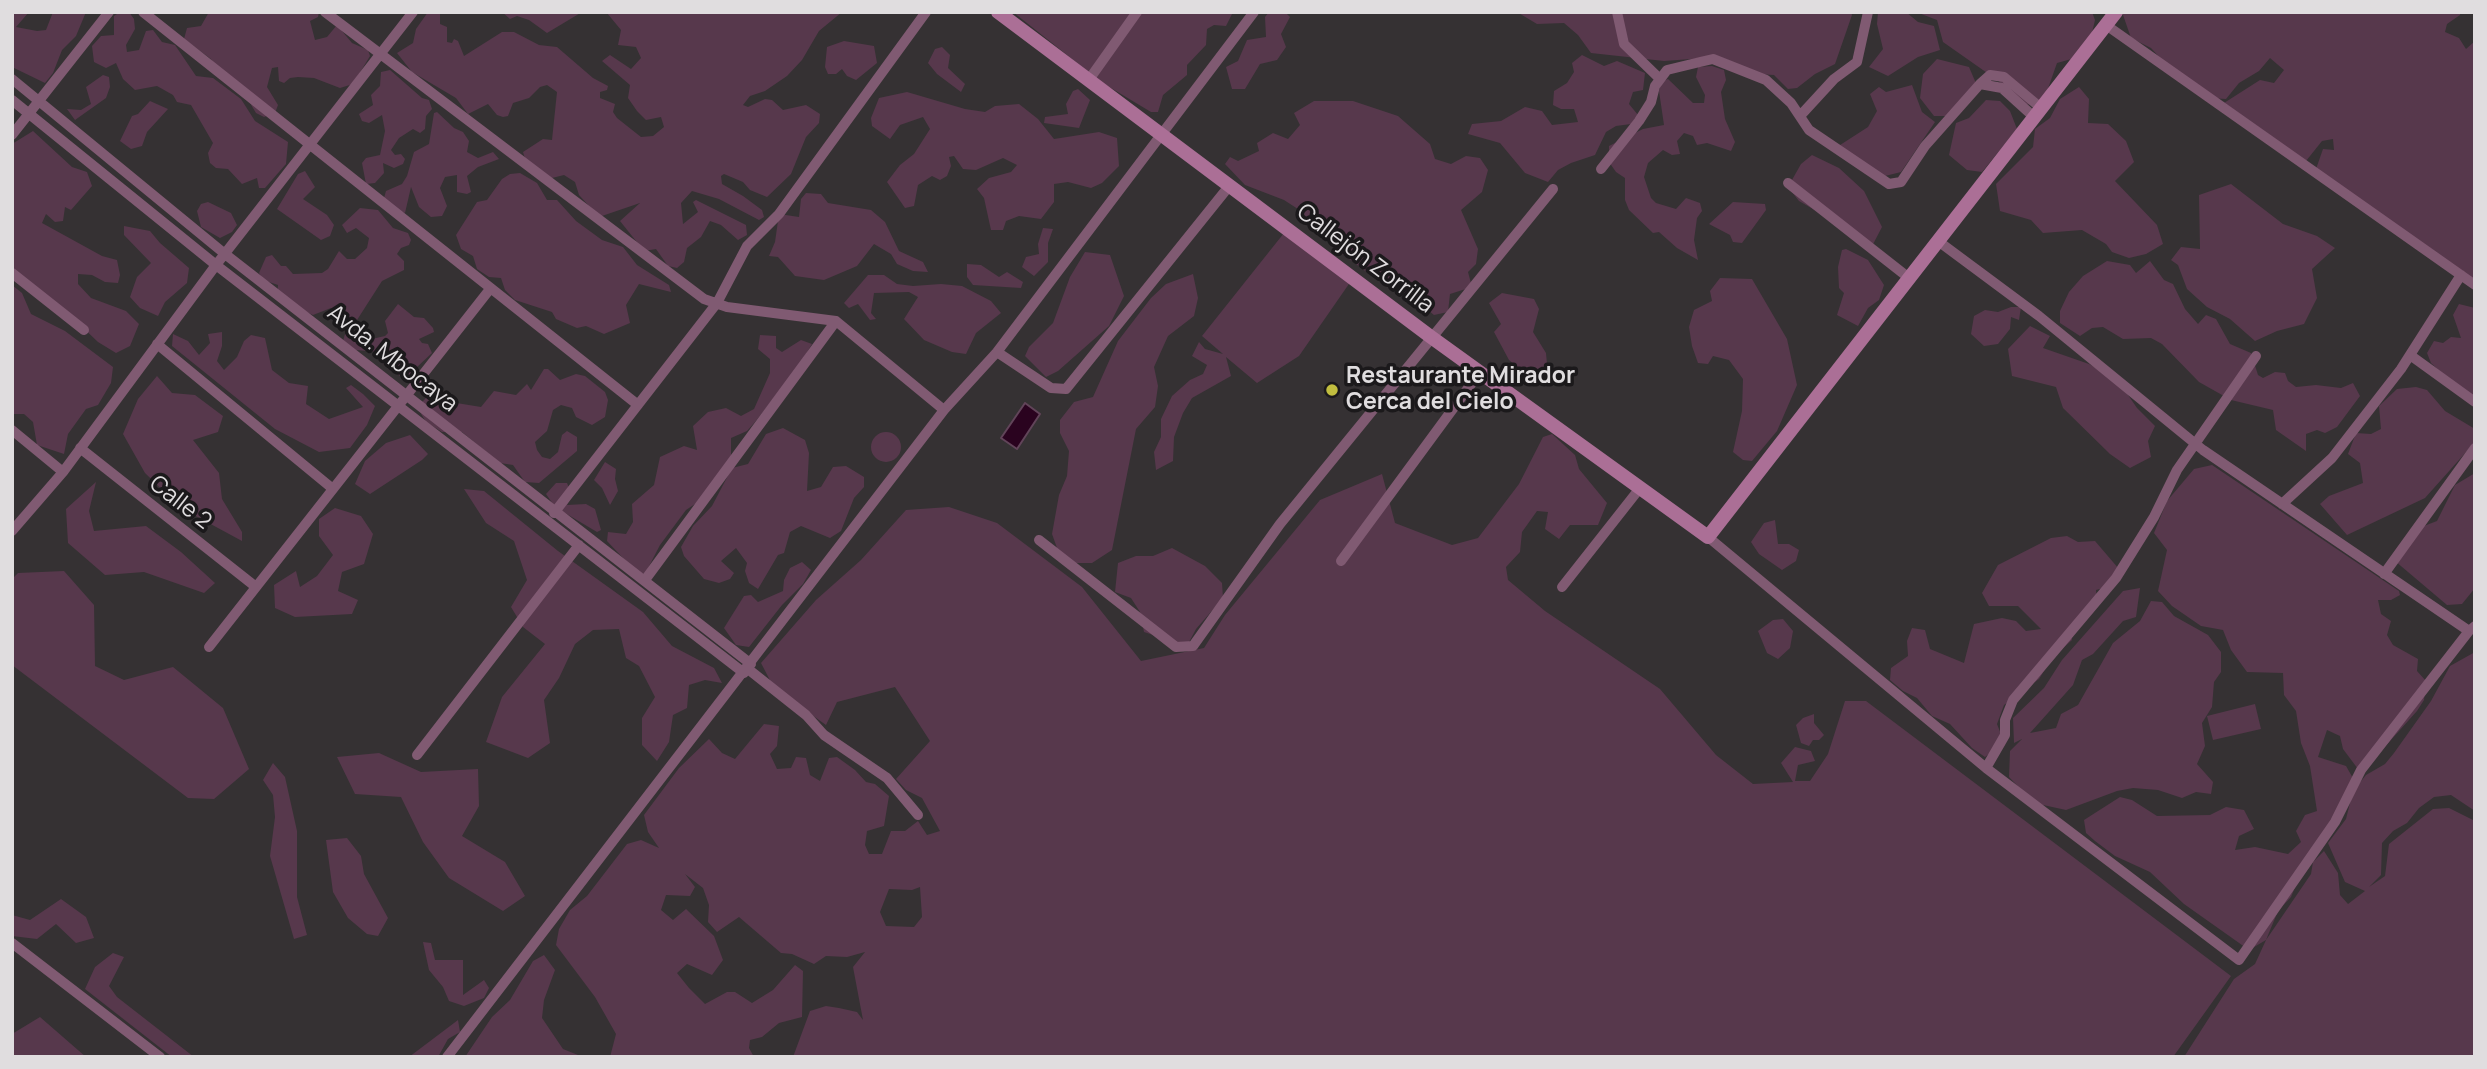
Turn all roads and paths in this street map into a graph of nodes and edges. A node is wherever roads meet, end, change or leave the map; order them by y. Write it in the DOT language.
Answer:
graph roads {
  1 [pos="109,12"];
  2 [pos="143,12"];
  3 [pos="325,12"];
  4 [pos="414,12"];
  5 [pos="926,12"];
  6 [pos="999,12"];
  7 [pos="1137,12"];
  8 [pos="1254,12"];
  9 [pos="1617,12"];
  10 [pos="1868,12"];
  11 [pos="2116,12"];
  12 [pos="2106,25"];
  13 [pos="380,56"];
  14 [pos="12,79"];
  15 [pos="1660,79"];
  16 [pos="1088,81"];
  17 [pos="12,100"];
  18 [pos="40,101"];
  19 [pos="29,113"];
  20 [pos="2038,113"];
  21 [pos="1800,116"];
  22 [pos="12,135"];
  23 [pos="1161,136"];
  24 [pos="311,147"];
  25 [pos="1601,169"];
  26 [pos="1788,183"];
  27 [pos="1230,185"];
  28 [pos="1553,189"];
  29 [pos="1938,241"];
  30 [pos="225,254"];
  31 [pos="216,265"];
  32 [pos="12,273"];
  33 [pos="2461,275"];
  34 [pos="1909,278"];
  35 [pos="2475,285"];
  36 [pos="489,289"];
  37 [pos="717,303"];
  38 [pos="836,321"];
  39 [pos="84,330"];
  40 [pos="1430,337"];
  41 [pos="157,345"];
  42 [pos="997,352"];
  43 [pos="2410,355"];
  44 [pos="2256,356"];
  45 [pos="1480,372"];
  46 [pos="408,396"];
  47 [pos="2475,402"];
  48 [pos="638,405"];
  49 [pos="400,406"];
  50 [pos="944,410"];
  51 [pos="12,430"];
  52 [pos="2196,443"];
  53 [pos="2475,447"];
  54 [pos="80,448"];
  55 [pos="63,472"];
  56 [pos="1640,488"];
  57 [pos="333,489"];
  58 [pos="2282,504"];
  59 [pos="555,511"];
  60 [pos="548,521"];
  61 [pos="12,531"];
  62 [pos="1708,537"];
  63 [pos="1039,540"];
  64 [pos="579,545"];
  65 [pos="1341,561"];
  66 [pos="2384,574"];
  67 [pos="645,580"];
  68 [pos="256,587"];
  69 [pos="1562,587"];
  70 [pos="2472,628"];
  71 [pos="209,647"];
  72 [pos="747,669"];
  73 [pos="417,755"];
  74 [pos="1986,768"];
  75 [pos="918,815"];
  76 [pos="12,943"];
  77 [pos="160,1057"];
  78 [pos="447,1057"];
  1 -- 18 [label="street"];
  2 -- 24 [label="street"];
  3 -- 13 [label="street"];
  4 -- 13 [label="street"];
  5 -- 37 [label="street"];
  6 -- 16 [label="street, Callejón Zorrilla"];
  7 -- 16 [label="street"];
  8 -- 23 [label="street"];
  9 -- 15 [label="street"];
  10 -- 21 [label="street"];
  11 -- 12 [label="street"];
  12 -- 20 [label="street"];
  12 -- 33 [label="street"];
  13 -- 24 [label="street"];
  13 -- 37 [label="street"];
  14 -- 18 [label="street, Avda. Mbocaya"];
  15 -- 21 [label="street"];
  15 -- 25 [label="street"];
  16 -- 23 [label="street, Callejón Zorrilla"];
  17 -- 19 [label="street"];
  18 -- 19 [label="street"];
  18 -- 30 [label="street, Avda. Mbocaya"];
  19 -- 22 [label="street"];
  19 -- 31 [label="street"];
  20 -- 21 [label="street"];
  20 -- 29 [label="street"];
  23 -- 27 [label="street, Callejón Zorrilla"];
  23 -- 42 [label="street"];
  24 -- 30 [label="street"];
  24 -- 36 [label="street"];
  26 -- 34 [label="street"];
  27 -- 40 [label="street, Callejón Zorrilla"];
  27 -- 42 [label="street"];
  28 -- 40 [label="street"];
  29 -- 34 [label="street"];
  29 -- 52 [label="street"];
  30 -- 31 [label="street"];
  30 -- 46 [label="street, Avda. Mbocaya"];
  31 -- 41 [label="street"];
  31 -- 49 [label="street"];
  32 -- 39 [label="street"];
  33 -- 35 [label="street"];
  33 -- 43 [label="street"];
  34 -- 62 [label="street"];
  36 -- 46 [label="street"];
  36 -- 48 [label="street"];
  37 -- 38 [label="street"];
  37 -- 48 [label="street"];
  38 -- 50 [label="street"];
  38 -- 67 [label="street"];
  40 -- 45 [label="street, Callejón Zorrilla"];
  40 -- 63 [label="street"];
  41 -- 54 [label="street"];
  41 -- 57 [label="street"];
  42 -- 50 [label="street"];
  43 -- 47 [label="street"];
  43 -- 58 [label="street"];
  44 -- 52 [label="street"];
  45 -- 56 [label="street, Callejón Zorrilla"];
  45 -- 65 [label="street"];
  46 -- 49 [label="street"];
  46 -- 59 [label="street, Avda. Mbocaya"];
  48 -- 59 [label="street"];
  49 -- 57 [label="street"];
  49 -- 60 [label="street"];
  50 -- 72 [label="street"];
  51 -- 55 [label="street"];
  52 -- 58 [label="street"];
  52 -- 74 [label="street"];
  53 -- 66 [label="street"];
  54 -- 55 [label="street"];
  54 -- 68 [label="street, Calle 2"];
  55 -- 61 [label="street"];
  56 -- 62 [label="street, Callejón Zorrilla"];
  56 -- 69 [label="street"];
  57 -- 68 [label="street"];
  58 -- 66 [label="street"];
  59 -- 60 [label="street"];
  59 -- 67 [label="street, Avda. Mbocaya"];
  60 -- 64 [label="street"];
  62 -- 74 [label="street"];
  64 -- 72 [label="street"];
  64 -- 73 [label="street"];
  66 -- 70 [label="street"];
  67 -- 72 [label="street, Avda. Mbocaya"];
  68 -- 71 [label="street"];
  70 -- 74 [label="street"];
  72 -- 75 [label="street"];
  72 -- 78 [label="street"];
  76 -- 77 [label="street"];
}
